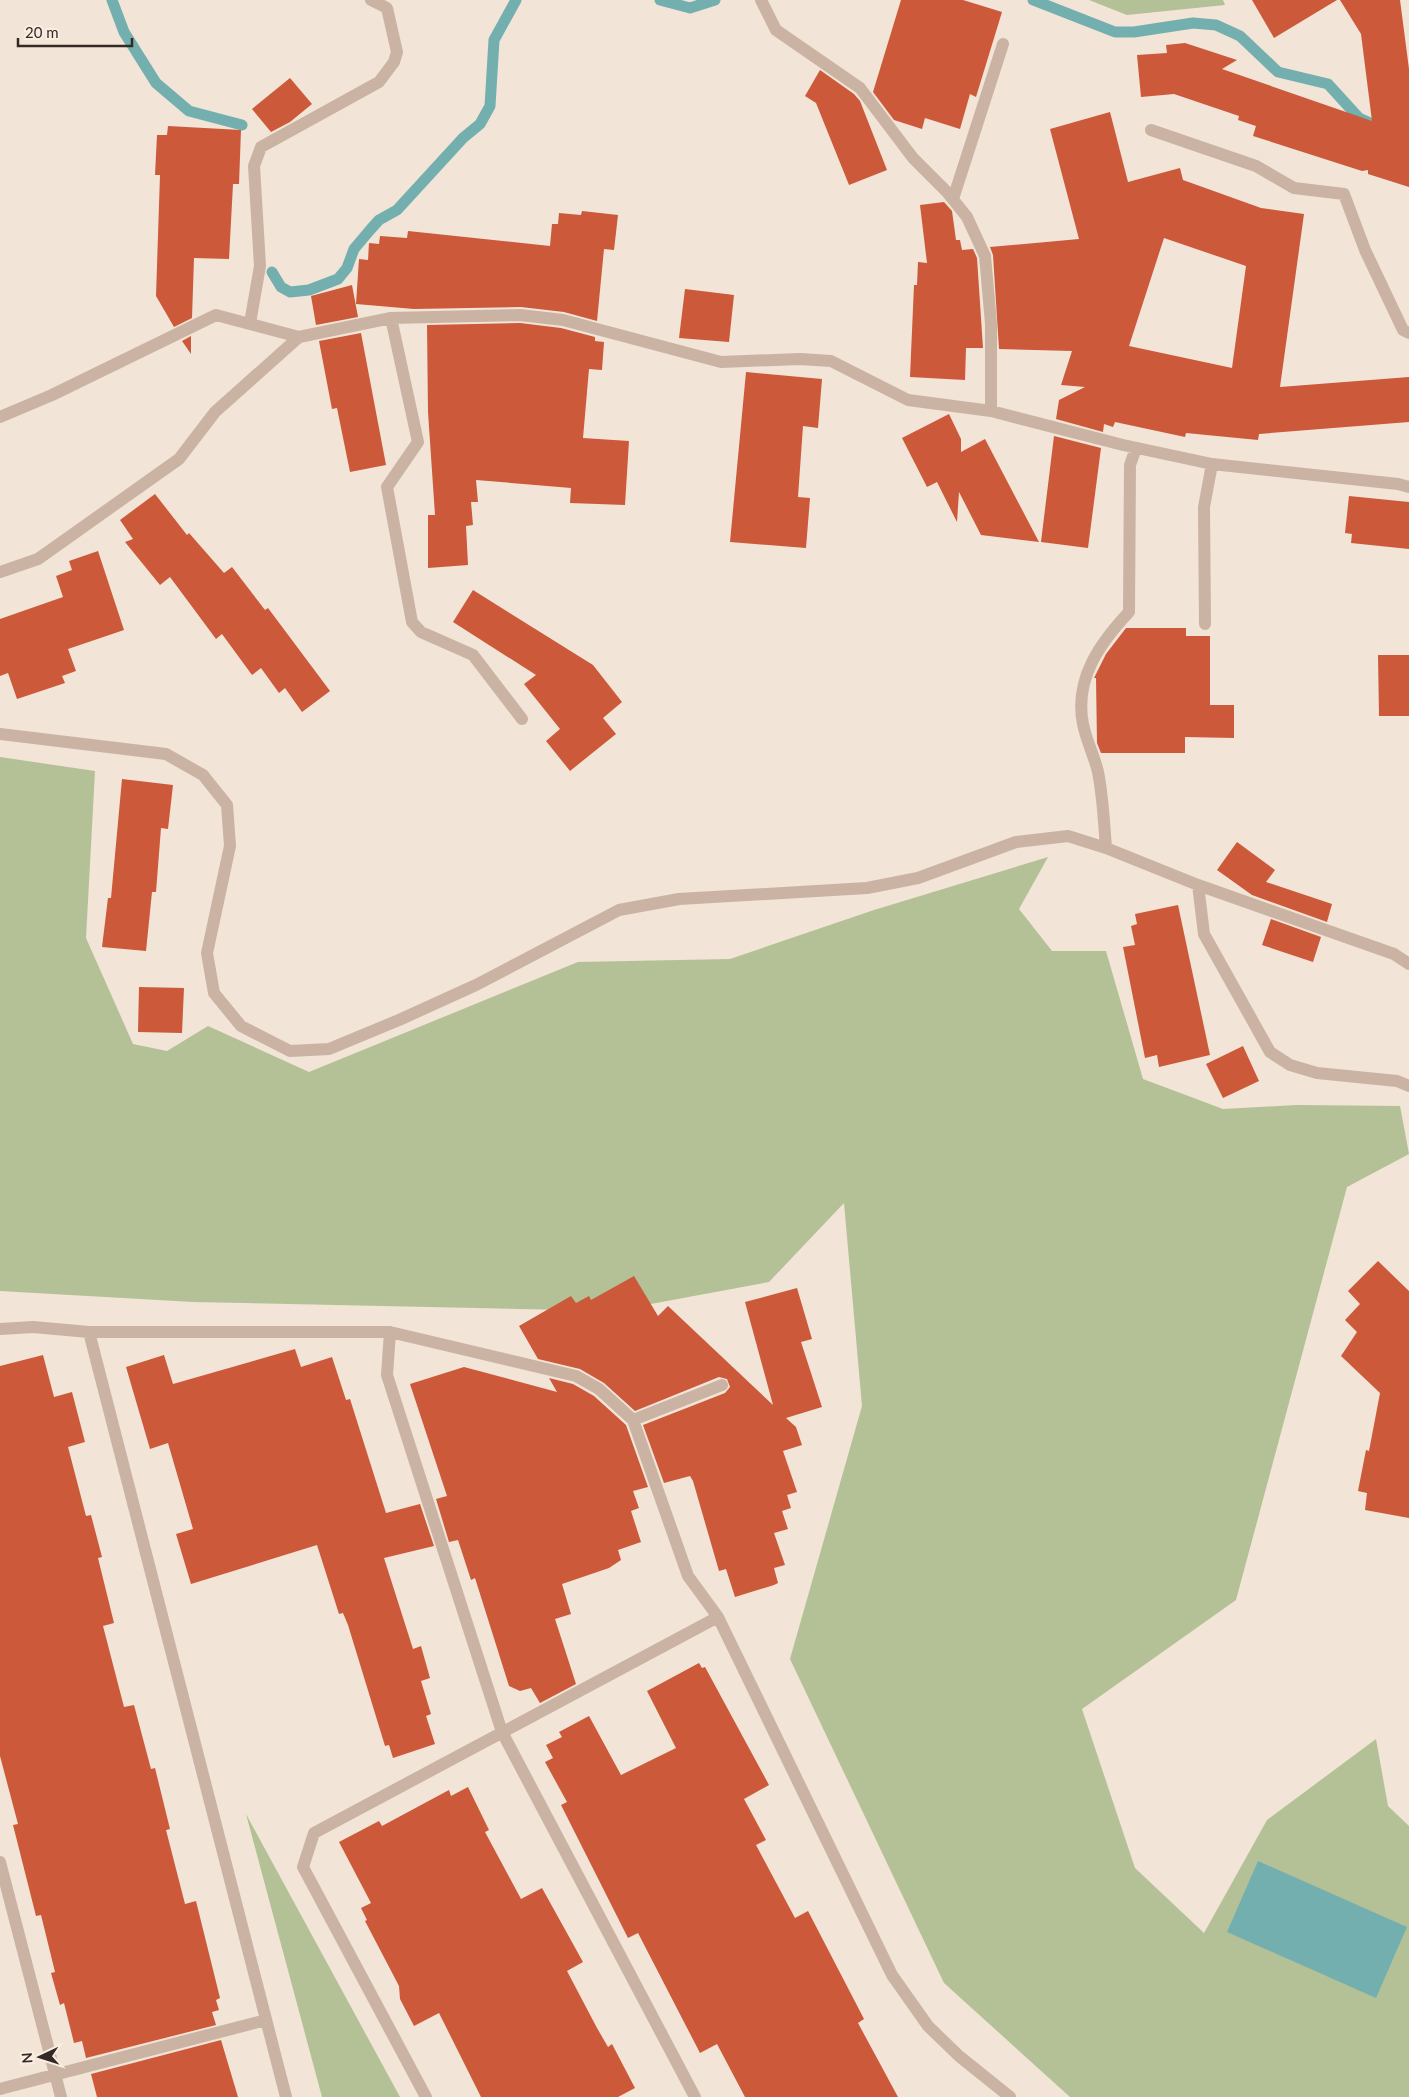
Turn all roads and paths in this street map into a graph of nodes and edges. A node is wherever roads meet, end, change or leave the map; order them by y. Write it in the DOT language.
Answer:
graph roads {
  1 [pos="371,0"];
  2 [pos="761,0"];
  3 [pos="1003,44"];
  4 [pos="1151,130"];
  5 [pos="953,200"];
  6 [pos="391,318"];
  7 [pos="250,323"];
  8 [pos="1409,334"];
  9 [pos="299,336"];
  10 [pos="991,411"];
  11 [pos="0,417"];
  12 [pos="1136,448"];
  13 [pos="1212,464"];
  14 [pos="1409,487"];
  15 [pos="0,572"];
  16 [pos="1205,624"];
  17 [pos="522,720"];
  18 [pos="0,734"];
  19 [pos="1106,848"];
  20 [pos="1198,885"];
  21 [pos="1409,964"];
  22 [pos="1409,1086"];
  23 [pos="0,1329"];
  24 [pos="89,1332"];
  25 [pos="390,1332"];
  26 [pos="722,1385"];
  27 [pos="633,1420"];
  28 [pos="718,1617"];
  29 [pos="502,1732"];
  30 [pos="0,1862"];
  31 [pos="266,2020"];
  32 [pos="55,2074"];
  33 [pos="0,2089"];
  34 [pos="61,2097"];
  35 [pos="286,2097"];
  36 [pos="426,2097"];
  37 [pos="696,2097"];
  38 [pos="1010,2097"];
  1 -- 7 [label="street"];
  2 -- 5 [label="street"];
  3 -- 5 [label="street"];
  4 -- 8 [label="street"];
  5 -- 10 [label="street"];
  6 -- 9 [label="street"];
  6 -- 10 [label="street"];
  6 -- 17 [label="street"];
  7 -- 9 [label="street"];
  7 -- 11 [label="street"];
  9 -- 15 [label="street"];
  10 -- 12 [label="street"];
  12 -- 13 [label="street"];
  12 -- 19 [label="street"];
  13 -- 14 [label="street"];
  13 -- 16 [label="street"];
  18 -- 19 [label="street"];
  19 -- 20 [label="street"];
  20 -- 21 [label="street"];
  20 -- 22 [label="street"];
  23 -- 24 [label="street"];
  24 -- 25 [label="street"];
  24 -- 31 [label="street"];
  25 -- 27 [label="street"];
  25 -- 29 [label="street"];
  26 -- 27 [label="street"];
  27 -- 28 [label="street"];
  28 -- 29 [label="street"];
  28 -- 38 [label="street"];
  29 -- 36 [label="street"];
  29 -- 37 [label="street"];
  30 -- 32 [label="street"];
  31 -- 32 [label="street"];
  31 -- 35 [label="street"];
  32 -- 33 [label="street"];
  32 -- 34 [label="street"];
}
